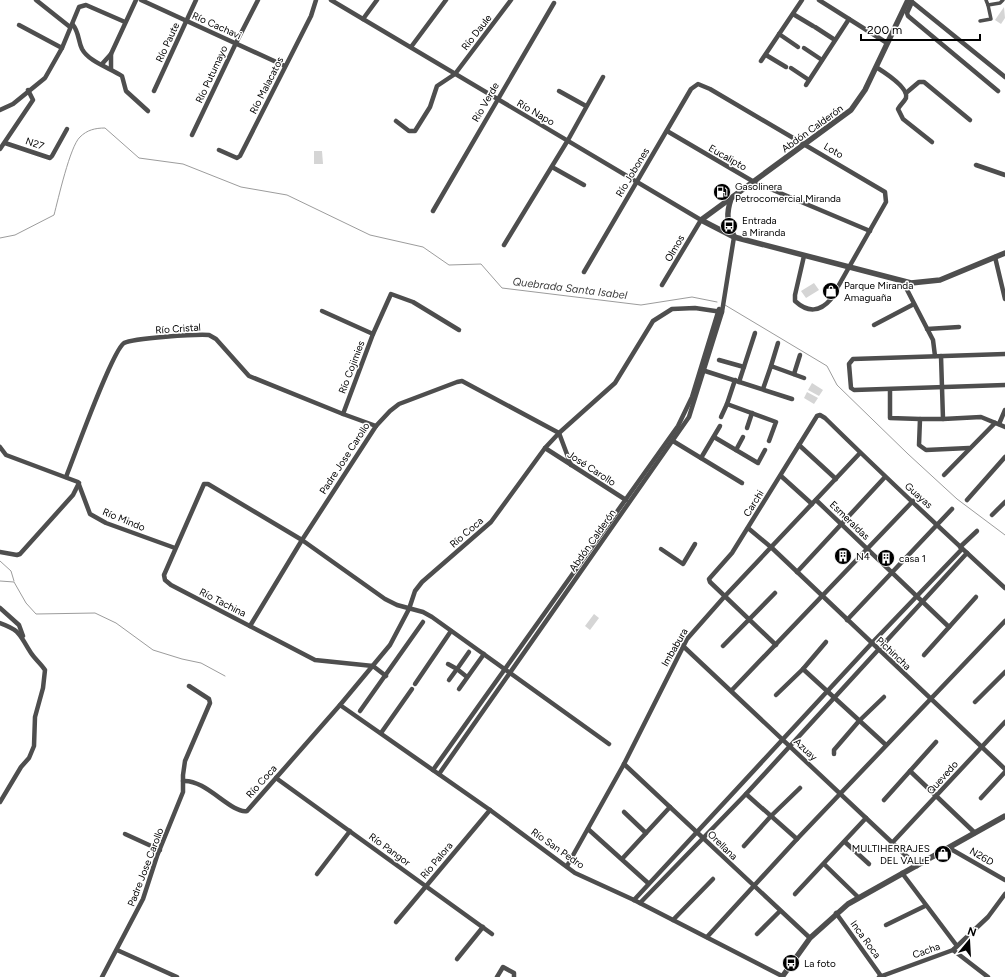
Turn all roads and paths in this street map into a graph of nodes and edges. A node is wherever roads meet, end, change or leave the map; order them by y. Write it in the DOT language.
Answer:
graph roads {
  1 [pos="36,0"];
  2 [pos="44,0"];
  3 [pos="136,0"];
  4 [pos="142,0"];
  5 [pos="196,0"];
  6 [pos="258,0"];
  7 [pos="316,0"];
  8 [pos="331,0"];
  9 [pos="377,0"];
  10 [pos="446,0"];
  11 [pos="511,0"];
  12 [pos="802,0"];
  13 [pos="819,0"];
  14 [pos="986,0"];
  15 [pos="1004,0"];
  16 [pos="910,1"];
  17 [pos="81,3"];
  18 [pos="554,3"];
  19 [pos="988,5"];
  20 [pos="43,6"];
  21 [pos="793,14"];
  22 [pos="907,15"];
  23 [pos="900,16"];
  24 [pos="849,19"];
  25 [pos="363,20"];
  26 [pos="186,21"];
  27 [pos="980,21"];
  28 [pos="125,22"];
  29 [pos="19,25"];
  30 [pos="72,26"];
  31 [pos="780,34"];
  32 [pos="835,40"];
  33 [pos="236,43"];
  34 [pos="887,43"];
  35 [pos="411,47"];
  36 [pos="798,47"];
  37 [pos="62,48"];
  38 [pos="804,48"];
  39 [pos="111,54"];
  40 [pos="766,55"];
  41 [pos="822,60"];
  42 [pos="761,61"];
  43 [pos="102,64"];
  44 [pos="285,66"];
  45 [pos="876,68"];
  46 [pos="111,69"];
  47 [pos="454,74"];
  48 [pos="603,77"];
  49 [pos="1005,77"];
  50 [pos="698,84"];
  51 [pos="28,90"];
  52 [pos="154,91"];
  53 [pos="559,91"];
  54 [pos="998,91"];
  55 [pos="906,93"];
  56 [pos="497,100"];
  57 [pos="586,106"];
  58 [pos="0,110"];
  59 [pos="148,111"];
  60 [pos="970,120"];
  61 [pos="396,121"];
  62 [pos="67,129"];
  63 [pos="667,131"];
  64 [pos="192,135"];
  65 [pos="568,140"];
  66 [pos="932,142"];
  67 [pos="5,143"];
  68 [pos="806,144"];
  69 [pos="0,150"];
  70 [pos="219,150"];
  71 [pos="976,165"];
  72 [pos="552,167"];
  73 [pos="1005,175"];
  74 [pos="636,182"];
  75 [pos="754,182"];
  76 [pos="584,185"];
  77 [pos="731,199"];
  78 [pos="433,211"];
  79 [pos="701,220"];
  80 [pos="870,231"];
  81 [pos="734,237"];
  82 [pos="504,245"];
  83 [pos="1005,253"];
  84 [pos="804,256"];
  85 [pos="995,257"];
  86 [pos="849,268"];
  87 [pos="584,272"];
  88 [pos="903,282"];
  89 [pos="662,286"];
  90 [pos="1005,299"];
  91 [pos="914,304"];
  92 [pos="720,311"];
  93 [pos="322,312"];
  94 [pos="874,325"];
  95 [pos="959,327"];
  96 [pos="927,329"];
  97 [pos="459,330"];
  98 [pos="755,333"];
  99 [pos="373,334"];
  100 [pos="778,342"];
  101 [pos="1005,354"];
  102 [pos="800,355"];
  103 [pos="935,356"];
  104 [pos="941,356"];
  105 [pos="719,360"];
  106 [pos="770,366"];
  107 [pos="744,367"];
  108 [pos="702,370"];
  109 [pos="794,374"];
  110 [pos="804,378"];
  111 [pos="737,381"];
  112 [pos="1005,385"];
  113 [pos="942,388"];
  114 [pos="762,389"];
  115 [pos="890,390"];
  116 [pos="792,399"];
  117 [pos="727,404"];
  118 [pos="1005,410"];
  119 [pos="752,413"];
  120 [pos="343,414"];
  121 [pos="820,415"];
  122 [pos="721,417"];
  123 [pos="920,419"];
  124 [pos="943,419"];
  125 [pos="997,424"];
  126 [pos="376,426"];
  127 [pos="720,426"];
  128 [pos="1005,427"];
  129 [pos="747,428"];
  130 [pos="559,433"];
  131 [pos="714,436"];
  132 [pos="743,437"];
  133 [pos="673,441"];
  134 [pos="769,441"];
  135 [pos="799,445"];
  136 [pos="0,447"];
  137 [pos="546,448"];
  138 [pos="969,448"];
  139 [pos="736,450"];
  140 [pos="765,450"];
  141 [pos="860,453"];
  142 [pos="1005,457"];
  143 [pos="701,458"];
  144 [pos="571,465"];
  145 [pos="944,475"];
  146 [pos="781,476"];
  147 [pos="66,477"];
  148 [pos="885,477"];
  149 [pos="836,479"];
  150 [pos="79,483"];
  151 [pos="742,483"];
  152 [pos="816,500"];
  153 [pos="967,500"];
  154 [pos="627,501"];
  155 [pos="913,501"];
  156 [pos="1005,502"];
  157 [pos="812,504"];
  158 [pos="952,509"];
  159 [pos="992,515"];
  160 [pos="937,524"];
  161 [pos="841,525"];
  162 [pos="748,528"];
  163 [pos="977,531"];
  164 [pos="302,540"];
  165 [pos="695,544"];
  166 [pos="175,548"];
  167 [pos="772,548"];
  168 [pos="961,548"];
  169 [pos="661,549"];
  170 [pos="868,550"];
  171 [pos="0,552"];
  172 [pos="967,553"];
  173 [pos="797,572"];
  174 [pos="891,573"];
  175 [pos="1005,588"];
  176 [pos="775,593"];
  177 [pos="821,595"];
  178 [pos="725,596"];
  179 [pos="918,596"];
  180 [pos="976,598"];
  181 [pos="923,601"];
  182 [pos="0,608"];
  183 [pos="409,609"];
  184 [pos="749,620"];
  185 [pos="847,620"];
  186 [pos="1005,621"];
  187 [pos="424,622"];
  188 [pos="0,623"];
  189 [pos="250,626"];
  190 [pos="949,627"];
  191 [pos="451,630"];
  192 [pos="22,636"];
  193 [pos="826,642"];
  194 [pos="871,644"];
  195 [pos="776,645"];
  196 [pos="683,646"];
  197 [pos="723,646"];
  198 [pos="877,650"];
  199 [pos="469,652"];
  200 [pos="484,654"];
  201 [pos="924,654"];
  202 [pos="448,664"];
  203 [pos="373,666"];
  204 [pos="457,669"];
  205 [pos="505,669"];
  206 [pos="803,669"];
  207 [pos="509,673"];
  208 [pos="1004,675"];
  209 [pos="386,676"];
  210 [pos="467,677"];
  211 [pos="449,680"];
  212 [pos="414,684"];
  213 [pos="189,686"];
  214 [pos="412,689"];
  215 [pos="459,689"];
  216 [pos="732,690"];
  217 [pos="828,693"];
  218 [pos="776,695"];
  219 [pos="884,697"];
  220 [pos="834,698"];
  221 [pos="930,699"];
  222 [pos="975,702"];
  223 [pos="340,705"];
  224 [pos="360,712"];
  225 [pos="859,721"];
  226 [pos="1005,722"];
  227 [pos="381,733"];
  228 [pos="784,740"];
  229 [pos="936,742"];
  230 [pos="609,744"];
  231 [pos="886,745"];
  232 [pos="789,746"];
  233 [pos="982,747"];
  234 [pos="834,754"];
  235 [pos="624,764"];
  236 [pos="1005,769"];
  237 [pos="433,770"];
  238 [pos="910,771"];
  239 [pos="1005,772"];
  240 [pos="439,774"];
  241 [pos="276,778"];
  242 [pos="183,781"];
  243 [pos="800,788"];
  244 [pos="840,793"];
  245 [pos="746,794"];
  246 [pos="936,797"];
  247 [pos="982,798"];
  248 [pos="884,800"];
  249 [pos="0,802"];
  250 [pos="670,807"];
  251 [pos="490,810"];
  252 [pos="624,812"];
  253 [pos="771,816"];
  254 [pos="1005,816"];
  255 [pos="866,818"];
  256 [pos="588,829"];
  257 [pos="350,831"];
  258 [pos="696,832"];
  259 [pos="646,833"];
  260 [pos="975,833"];
  261 [pos="125,834"];
  262 [pos="703,838"];
  263 [pos="796,839"];
  264 [pos="845,842"];
  265 [pos="892,843"];
  266 [pos="744,846"];
  267 [pos="949,848"];
  268 [pos="160,850"];
  269 [pos="622,859"];
  270 [pos="824,864"];
  271 [pos="869,864"];
  272 [pos="567,866"];
  273 [pos="917,866"];
  274 [pos="902,873"];
  275 [pos="317,874"];
  276 [pos="713,879"];
  277 [pos="1005,880"];
  278 [pos="648,883"];
  279 [pos="426,886"];
  280 [pos="753,887"];
  281 [pos="795,894"];
  282 [pos="858,896"];
  283 [pos="1005,896"];
  284 [pos="634,900"];
  285 [pos="640,904"];
  286 [pos="925,906"];
  287 [pos="780,911"];
  288 [pos="836,913"];
  289 [pos="673,920"];
  290 [pos="396,922"];
  291 [pos="886,925"];
  292 [pos="483,926"];
  293 [pos="492,934"];
  294 [pos="757,934"];
  295 [pos="707,938"];
  296 [pos="810,938"];
  297 [pos="957,946"];
  298 [pos="117,950"];
  299 [pos="953,950"];
  300 [pos="457,959"];
  301 [pos="889,975"];
  302 [pos="782,976"];
  303 [pos="880,976"];
  304 [pos="102,977"];
  305 [pos="177,977"];
  306 [pos="497,977"];
  307 [pos="514,977"];
  308 [pos="988,977"];
  1 -- 20 [label="street"];
  2 -- 20 [label="street"];
  3 -- 28 [label="street"];
  4 -- 26 [label="street, Río Cachavi"];
  5 -- 26 [label="street, Río Paute"];
  6 -- 33 [label="street, Río Putumayo"];
  7 -- 44 [label="street, Río Malacatos"];
  8 -- 25 [label="street, Río Napo"];
  9 -- 25 [label="street"];
  10 -- 35 [label="street"];
  11 -- 47 [label="street, Río Daule"];
  12 -- 21 [label="street"];
  13 -- 24 [label="street"];
  14 -- 19 [label="street"];
  15 -- 19 [label="street"];
  16 -- 22 [label="street"];
  16 -- 23 [label="street, Abdón Calderón"];
  16 -- 49 [label="street"];
  17 -- 28 [label="street"];
  17 -- 30 [label="street"];
  18 -- 56 [label="street, Río Verde"];
  19 -- 27 [label="street"];
  20 -- 30 [label="street"];
  21 -- 31 [label="street"];
  21 -- 32 [label="street"];
  22 -- 23 [label="street"];
  22 -- 54 [label="street"];
  23 -- 34 [label="street, Abdón Calderón"];
  24 -- 32 [label="street"];
  24 -- 34 [label="street"];
  25 -- 35 [label="street, Río Napo"];
  26 -- 33 [label="street, Río Cachavi"];
  26 -- 52 [label="street, Río Paute"];
  28 -- 39 [label="street"];
  29 -- 37 [label="street"];
  30 -- 37 [label="street"];
  30 -- 43 [label="street"];
  31 -- 36 [label="street"];
  31 -- 40 [label="street"];
  32 -- 41 [label="street"];
  33 -- 44 [label="street, Río Cachavi"];
  33 -- 64 [label="street, Río Putumayo"];
  34 -- 45 [label="street, Abdón Calderón"];
  35 -- 47 [label="street, Río Napo"];
  37 -- 51 [label="street"];
  38 -- 41 [label="street"];
  39 -- 43 [label="street"];
  39 -- 46 [label="street"];
  40 -- 41 [label="street"];
  40 -- 42 [label="street"];
  43 -- 46 [label="street"];
  44 -- 70 [label="street, Río Malacatos"];
  45 -- 55 [label="street"];
  45 -- 68 [label="street, Abdón Calderón"];
  46 -- 59 [label="street"];
  47 -- 56 [label="street, Río Napo"];
  47 -- 61 [label="street, Río Daule"];
  48 -- 57 [label="street"];
  50 -- 63 [label="street, Río Jobones"];
  50 -- 68 [label="street, Loto"];
  51 -- 58 [label="street"];
  51 -- 67 [label="street"];
  53 -- 57 [label="street"];
  55 -- 60 [label="street"];
  55 -- 66 [label="street"];
  56 -- 65 [label="street, Río Napo"];
  56 -- 78 [label="street, Río Verde"];
  57 -- 65 [label="street"];
  62 -- 67 [label="street, N27"];
  63 -- 74 [label="street, Río Jobones"];
  63 -- 75 [label="street, Eucalipto"];
  65 -- 72 [label="street"];
  65 -- 74 [label="street, Río Napo"];
  67 -- 69 [label="street"];
  68 -- 75 [label="street, Abdón Calderón"];
  68 -- 80 [label="street, Loto"];
  71 -- 73 [label="street"];
  72 -- 76 [label="street"];
  72 -- 82 [label="street"];
  74 -- 79 [label="street, Río Napo"];
  74 -- 87 [label="street, Río Jobones"];
  75 -- 77 [label="street, Abdón Calderón"];
  75 -- 80 [label="street, Eucalipto"];
  77 -- 79 [label="street, Abdón Calderón"];
  77 -- 81 [label="street"];
  79 -- 81 [label="street, Río Napo"];
  79 -- 89 [label="street, Olmos"];
  80 -- 86 [label="street, Loto"];
  81 -- 84 [label="street, Río Napo"];
  81 -- 92 [label="street, Abdón Calderón"];
  83 -- 85 [label="street, Río Napo"];
  84 -- 86 [label="street, Río Napo"];
  84 -- 86 [label="street, Loto"];
  85 -- 88 [label="street, Río Napo"];
  85 -- 90 [label="street"];
  86 -- 88 [label="street, Río Napo"];
  88 -- 91 [label="street"];
  91 -- 94 [label="street"];
  91 -- 96 [label="street"];
  92 -- 108 [label="street, Abdón Calderón"];
  92 -- 130 [label="street, Río Coca"];
  93 -- 99 [label="street, Río Cojimies"];
  95 -- 96 [label="street"];
  96 -- 103 [label="street"];
  97 -- 99 [label="street"];
  98 -- 107 [label="street"];
  99 -- 120 [label="street, Río Cojimies"];
  100 -- 106 [label="street"];
  101 -- 104 [label="street"];
  102 -- 109 [label="street"];
  103 -- 104 [label="street"];
  103 -- 115 [label="street"];
  104 -- 113 [label="street"];
  105 -- 107 [label="street"];
  106 -- 109 [label="street"];
  106 -- 114 [label="street"];
  107 -- 111 [label="street"];
  108 -- 111 [label="street"];
  108 -- 133 [label="street, Abdón Calderón"];
  108 -- 154 [label="street, Abdón Calderón"];
  109 -- 110 [label="street"];
  111 -- 114 [label="street"];
  111 -- 117 [label="street"];
  112 -- 113 [label="street"];
  113 -- 115 [label="street"];
  113 -- 124 [label="street"];
  114 -- 116 [label="street"];
  115 -- 123 [label="street"];
  117 -- 119 [label="street"];
  117 -- 122 [label="street"];
  118 -- 125 [label="street"];
  119 -- 129 [label="street"];
  119 -- 134 [label="street"];
  120 -- 126 [label="street, Río Cristal"];
  120 -- 147 [label="street, Río Cristal"];
  121 -- 135 [label="street, Carchi"];
  121 -- 141 [label="street, Guayas"];
  123 -- 124 [label="street"];
  123 -- 138 [label="street"];
  124 -- 125 [label="street"];
  125 -- 128 [label="street"];
  125 -- 138 [label="street"];
  126 -- 130 [label="street, Padre Jose Carollo"];
  126 -- 164 [label="street, Padre Jose Carollo"];
  127 -- 131 [label="street"];
  130 -- 137 [label="street, Río Coca"];
  130 -- 144 [label="street"];
  131 -- 139 [label="street"];
  131 -- 143 [label="street"];
  132 -- 139 [label="street"];
  133 -- 143 [label="street"];
  133 -- 154 [label="street, Abdón Calderón"];
  135 -- 146 [label="street, Carchi"];
  135 -- 149 [label="street"];
  136 -- 147 [label="street"];
  137 -- 144 [label="street, José Carollo"];
  137 -- 183 [label="street, Río Coca"];
  138 -- 145 [label="street"];
  139 -- 140 [label="street"];
  141 -- 148 [label="street, Guayas"];
  141 -- 149 [label="street, Imbabura"];
  142 -- 153 [label="street"];
  143 -- 151 [label="street"];
  144 -- 154 [label="street, José Carollo"];
  146 -- 157 [label="street"];
  146 -- 162 [label="street, Carchi"];
  147 -- 150 [label="street"];
  148 -- 155 [label="street, Guayas"];
  148 -- 161 [label="street"];
  149 -- 152 [label="street, Imbabura"];
  150 -- 166 [label="street, Río Mindo"];
  150 -- 171 [label="street"];
  152 -- 157 [label="street, Imbabura"];
  152 -- 161 [label="street, Esmeraldas"];
  154 -- 205 [label="street, Abdón Calderón"];
  154 -- 207 [label="street, Abdón Calderón"];
  155 -- 160 [label="street, Guayas"];
  155 -- 170 [label="street"];
  156 -- 159 [label="street"];
  157 -- 167 [label="street, Imbabura"];
  158 -- 160 [label="street"];
  160 -- 168 [label="street, Guayas"];
  160 -- 174 [label="street"];
  161 -- 170 [label="street, Esmeraldas"];
  161 -- 173 [label="street"];
  162 -- 167 [label="street, Pichincha"];
  162 -- 178 [label="street, Carchi"];
  163 -- 168 [label="street"];
  164 -- 166 [label="street, Río Tachina"];
  164 -- 183 [label="street"];
  164 -- 189 [label="street, Padre Jose Carollo"];
  165 -- 169 [label="street"];
  166 -- 189 [label="street, Río Tachina"];
  167 -- 173 [label="street, Pichincha"];
  167 -- 178 [label="street, Imbabura"];
  168 -- 172 [label="street, Guayas"];
  168 -- 179 [label="street"];
  170 -- 174 [label="street, Esmeraldas"];
  170 -- 177 [label="street"];
  172 -- 175 [label="street, Guayas"];
  172 -- 181 [label="street"];
  173 -- 177 [label="street, Pichincha"];
  174 -- 179 [label="street, Esmeraldas"];
  174 -- 185 [label="street"];
  176 -- 184 [label="street"];
  177 -- 185 [label="street, Pichincha"];
  177 -- 195 [label="street"];
  178 -- 184 [label="street"];
  178 -- 196 [label="street, Imbabura"];
  179 -- 181 [label="street"];
  179 -- 194 [label="street"];
  180 -- 190 [label="street"];
  181 -- 190 [label="street"];
  181 -- 198 [label="street"];
  182 -- 192 [label="street"];
  183 -- 191 [label="street"];
  183 -- 203 [label="street, Río Coca"];
  184 -- 195 [label="street"];
  184 -- 197 [label="street"];
  185 -- 194 [label="street, Pichincha"];
  186 -- 221 [label="street"];
  187 -- 209 [label="street"];
  188 -- 192 [label="street"];
  189 -- 203 [label="street, Río Tachina"];
  190 -- 201 [label="street"];
  191 -- 200 [label="street"];
  191 -- 212 [label="street"];
  192 -- 249 [label="street"];
  193 -- 206 [label="street"];
  194 -- 198 [label="street, Pichincha"];
  194 -- 217 [label="street"];
  195 -- 216 [label="street"];
  196 -- 216 [label="street, Azuay"];
  196 -- 235 [label="street, Imbabura"];
  198 -- 220 [label="street"];
  198 -- 221 [label="street, Pichincha"];
  199 -- 204 [label="street"];
  200 -- 205 [label="street"];
  200 -- 210 [label="street"];
  202 -- 204 [label="street"];
  203 -- 209 [label="street"];
  203 -- 223 [label="street, Río Coca"];
  204 -- 210 [label="street"];
  204 -- 211 [label="street"];
  205 -- 207 [label="street"];
  205 -- 237 [label="street, Abdón Calderón"];
  206 -- 217 [label="street"];
  206 -- 218 [label="street"];
  207 -- 230 [label="street"];
  207 -- 240 [label="street, Abdón Calderón"];
  208 -- 222 [label="street"];
  209 -- 224 [label="street"];
  210 -- 215 [label="street"];
  213 -- 242 [label="street, Padre Jose Carollo"];
  214 -- 227 [label="street"];
  216 -- 228 [label="street, Azuay"];
  217 -- 220 [label="street"];
  217 -- 228 [label="street"];
  219 -- 225 [label="street"];
  220 -- 225 [label="street"];
  220 -- 232 [label="street"];
  221 -- 231 [label="street"];
  221 -- 233 [label="street, Pichincha"];
  223 -- 227 [label="street, Río San Pedro"];
  223 -- 241 [label="street, Río Coca"];
  225 -- 231 [label="street"];
  225 -- 234 [label="street"];
  226 -- 233 [label="street, Quevedo"];
  227 -- 237 [label="street, Río San Pedro"];
  228 -- 232 [label="street, Azuay"];
  228 -- 258 [label="street"];
  229 -- 238 [label="street"];
  231 -- 244 [label="street"];
  232 -- 244 [label="street, Azuay"];
  232 -- 245 [label="street"];
  233 -- 236 [label="street, Pichincha"];
  233 -- 246 [label="street, Quevedo"];
  235 -- 250 [label="street, Orellana"];
  235 -- 256 [label="street, Imbabura"];
  237 -- 240 [label="street, Río San Pedro"];
  238 -- 246 [label="street"];
  238 -- 248 [label="street"];
  239 -- 247 [label="street"];
  240 -- 251 [label="street, Río San Pedro"];
  241 -- 242 [label="street, Río Coca"];
  241 -- 257 [label="street, Río Pangor"];
  242 -- 268 [label="street, Padre Jose Carollo"];
  243 -- 253 [label="street"];
  244 -- 255 [label="street, Azuay"];
  244 -- 263 [label="street"];
  245 -- 253 [label="street"];
  245 -- 262 [label="street"];
  246 -- 260 [label="street"];
  246 -- 265 [label="street, Quevedo"];
  250 -- 258 [label="street, Orellana"];
  250 -- 259 [label="street"];
  251 -- 272 [label="street, Río San Pedro"];
  251 -- 279 [label="street, Río Palora"];
  252 -- 259 [label="street"];
  253 -- 263 [label="street"];
  253 -- 266 [label="street"];
  254 -- 260 [label="street"];
  255 -- 264 [label="street"];
  255 -- 265 [label="street, Azuay"];
  256 -- 269 [label="street"];
  256 -- 272 [label="street, Imbabura"];
  257 -- 275 [label="street"];
  257 -- 279 [label="street, Río Pangor"];
  258 -- 262 [label="street, Orellana"];
  258 -- 278 [label="street"];
  259 -- 269 [label="street"];
  260 -- 267 [label="street"];
  261 -- 268 [label="street"];
  262 -- 280 [label="street, Orellana"];
  262 -- 285 [label="street"];
  263 -- 280 [label="street"];
  264 -- 270 [label="street"];
  264 -- 271 [label="street"];
  265 -- 273 [label="street, Azuay"];
  267 -- 273 [label="street"];
  267 -- 277 [label="street, N26D"];
  268 -- 298 [label="street, Padre Jose Carollo"];
  269 -- 278 [label="street"];
  270 -- 281 [label="street"];
  270 -- 282 [label="street"];
  272 -- 284 [label="street, Río San Pedro"];
  273 -- 274 [label="street"];
  274 -- 282 [label="street"];
  274 -- 286 [label="street"];
  276 -- 289 [label="street"];
  278 -- 284 [label="street"];
  279 -- 290 [label="street, Río Palora"];
  279 -- 292 [label="street, Río Pangor"];
  280 -- 287 [label="street, Orellana"];
  280 -- 295 [label="street"];
  282 -- 288 [label="street"];
  283 -- 297 [label="street, Cacha"];
  284 -- 285 [label="street, Río San Pedro"];
  285 -- 289 [label="street, Río San Pedro"];
  286 -- 291 [label="street"];
  286 -- 297 [label="street"];
  287 -- 294 [label="street"];
  287 -- 296 [label="street, Orellana"];
  288 -- 296 [label="street"];
  288 -- 303 [label="street, Inca Roca"];
  289 -- 295 [label="street, Río San Pedro"];
  292 -- 293 [label="street, Río Pangor"];
  292 -- 300 [label="street"];
  295 -- 302 [label="street, Río San Pedro"];
  296 -- 302 [label="street"];
  297 -- 299 [label="street, Cacha"];
  298 -- 304 [label="street, Padre Jose Carollo"];
  298 -- 305 [label="street"];
  299 -- 301 [label="street, Cacha"];
  299 -- 308 [label="street"];
  301 -- 303 [label="street, Cacha"];
  306 -- 307 [label="street"];
}
